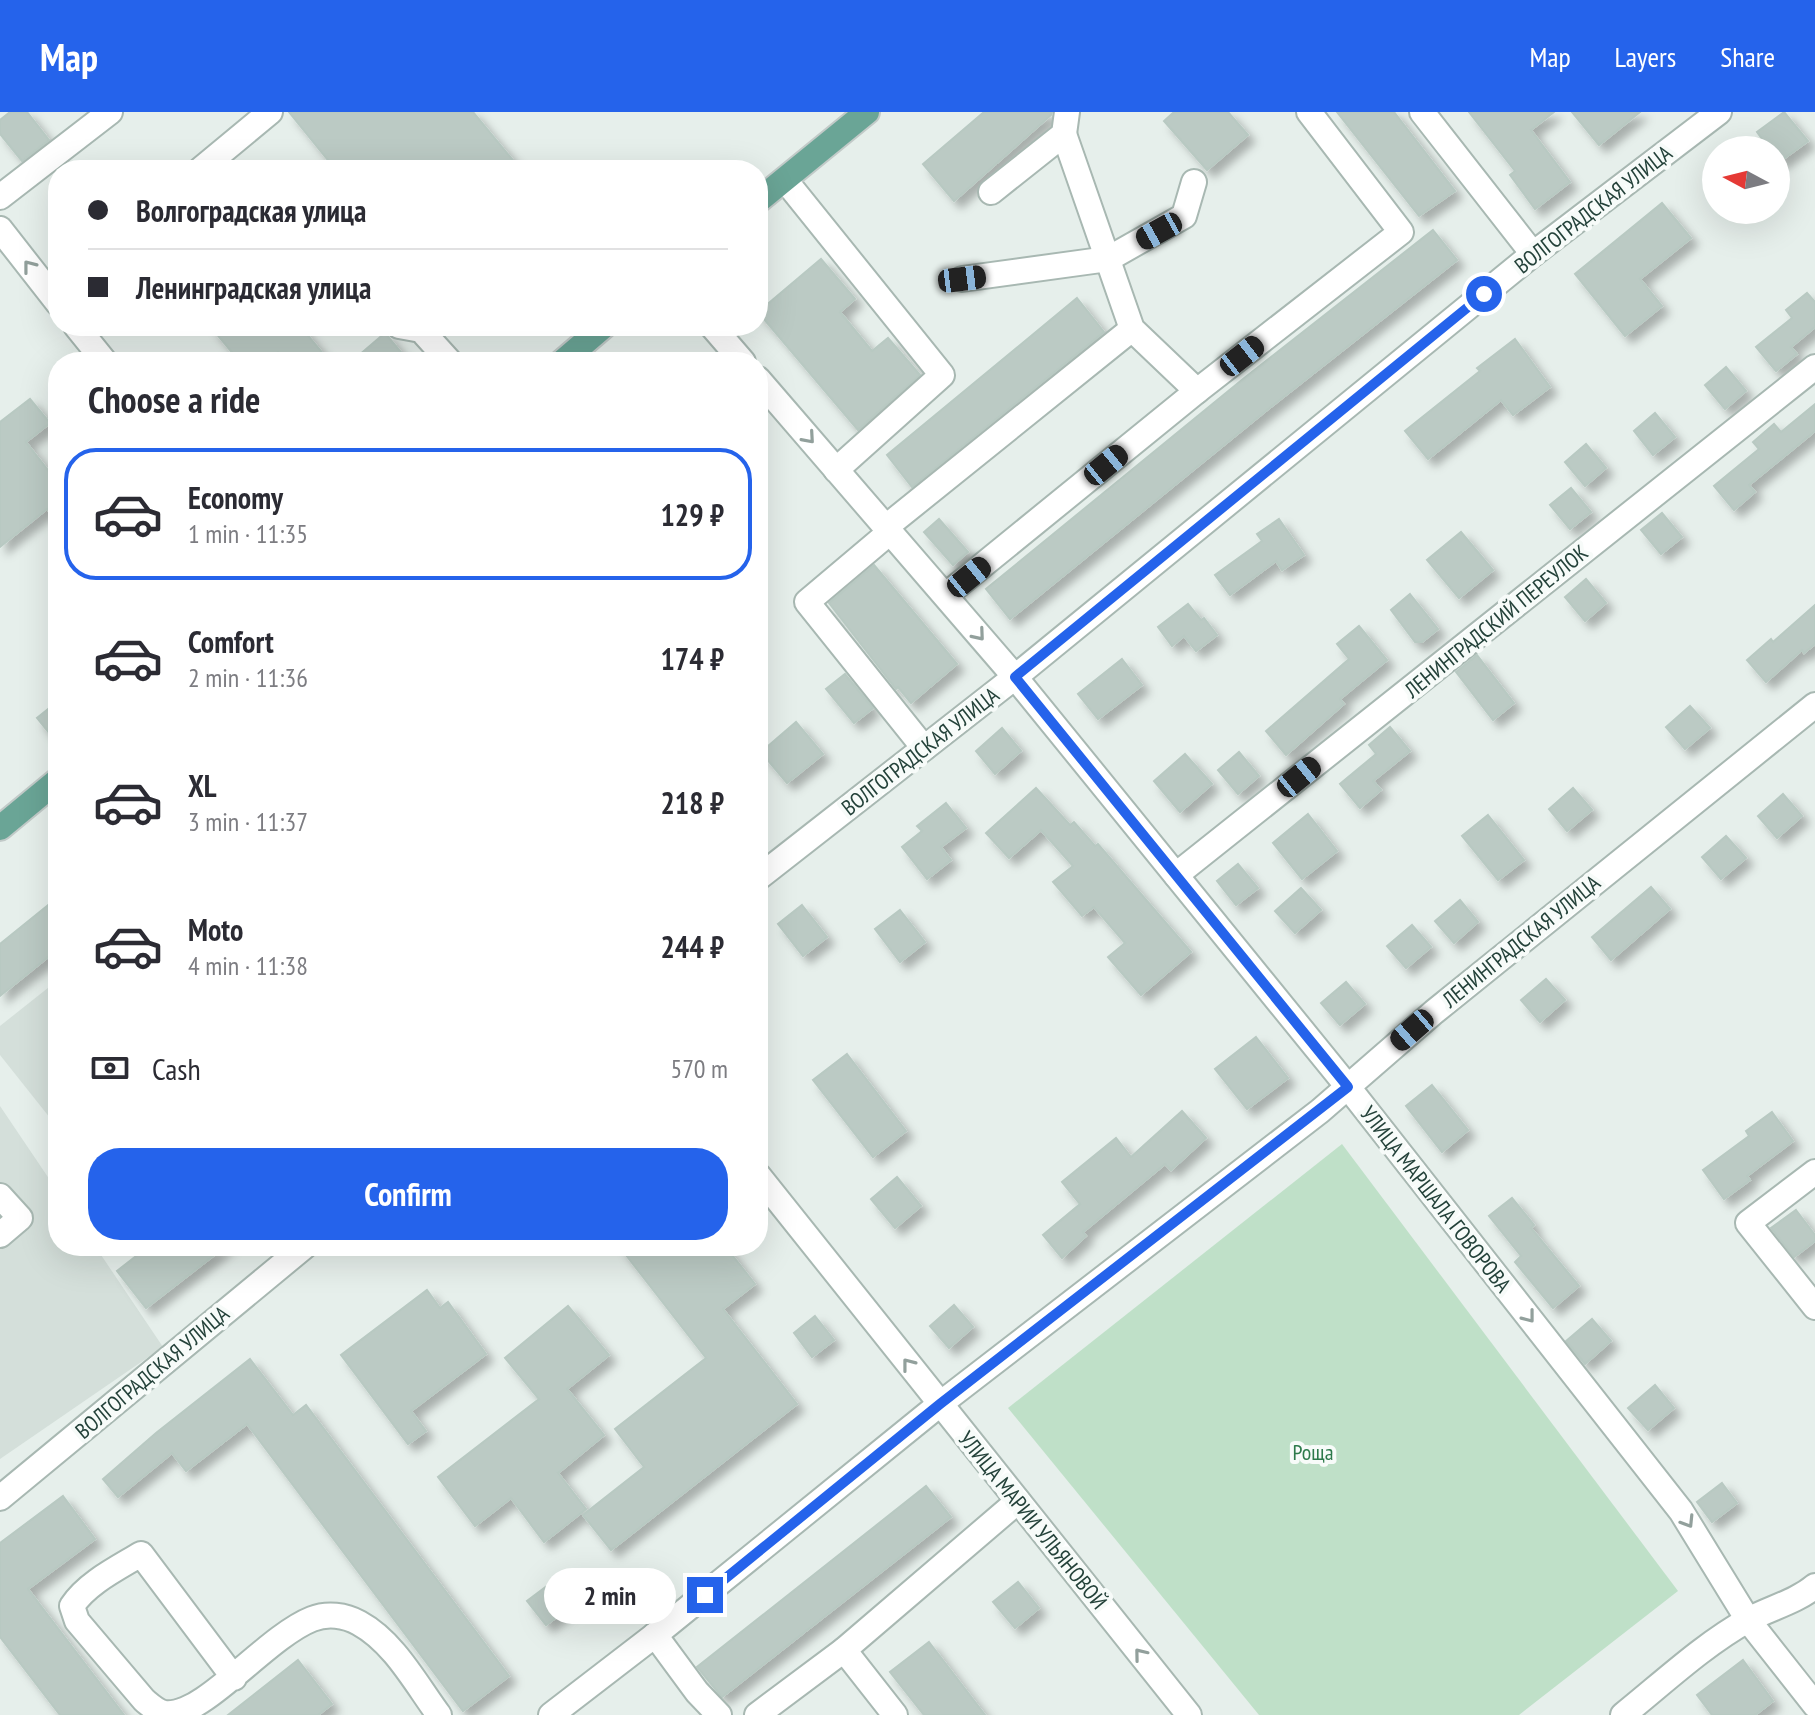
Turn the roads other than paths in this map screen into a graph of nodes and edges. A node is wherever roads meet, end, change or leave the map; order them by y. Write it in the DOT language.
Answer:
graph roads {
  1 [pos="110,112"];
  2 [pos="270,112"];
  3 [pos="866,112"];
  4 [pos="1309,112"];
  5 [pos="1422,112"];
  6 [pos="1719,112"];
  7 [pos="1066,123"];
  8 [pos="212,160"];
  9 [pos="785,180"];
  10 [pos="1194,182"];
  11 [pos="991,192"];
  12 [pos="768,193"];
  13 [pos="0,197"];
  14 [pos="0,229"];
  15 [pos="1533,254"];
  16 [pos="1108,259"];
  17 [pos="962,279"];
  18 [pos="48,286"];
  19 [pos="1132,329"];
  20 [pos="84,336"];
  21 [pos="426,336"];
  22 [pos="592,336"];
  23 [pos="721,336"];
  24 [pos="97,352"];
  25 [pos="441,352"];
  26 [pos="574,352"];
  27 [pos="734,352"];
  28 [pos="1815,367"];
  29 [pos="768,391"];
  30 [pos="1197,391"];
  31 [pos="836,470"];
  32 [pos="888,529"];
  33 [pos="946,595"];
  34 [pos="1015,677"];
  35 [pos="1815,705"];
  36 [pos="924,748"];
  37 [pos="48,788"];
  38 [pos="0,828"];
  39 [pos="768,870"];
  40 [pos="1176,875"];
  41 [pos="1348,1087"];
  42 [pos="1815,1172"];
  43 [pos="768,1188"];
  44 [pos="0,1196"];
  45 [pos="0,1235"];
  46 [pos="293,1256"];
  47 [pos="1815,1307"];
  48 [pos="940,1404"];
  49 [pos="0,1498"];
  50 [pos="1018,1501"];
  51 [pos="1815,1586"];
  52 [pos="1748,1620"];
  53 [pos="655,1635"];
  54 [pos="844,1650"];
  55 [pos="234,1678"];
  56 [pos="1815,1705"];
  57 [pos="439,1715"];
  58 [pos="551,1715"];
  59 [pos="719,1715"];
  60 [pos="757,1715"];
  61 [pos="895,1715"];
  62 [pos="1189,1715"];
  63 [pos="1623,1715"];
  1 -- 13 [label="street"];
  2 -- 8 [label="street"];
  3 -- 9 [label="main road"];
  4 -- 30 [label="street"];
  5 -- 15 [label="street"];
  6 -- 15 [label="street, ВОЛГОГРАДСКАЯ УЛИЦА"];
  7 -- 11 [label="street"];
  7 -- 16 [label="street"];
  9 -- 12 [label="main road"];
  9 -- 31 [label="street"];
  10 -- 16 [label="street"];
  18 -- 14 [label="street, one-way"];
  15 -- 34 [label="street, ВОЛГОГРАДСКАЯ УЛИЦА"];
  16 -- 17 [label="street"];
  16 -- 19 [label="street"];
  19 -- 30 [label="street"];
  19 -- 32 [label="street"];
  20 -- 24 [label="street"];
  21 -- 25 [label="street"];
  22 -- 26 [label="main road"];
  23 -- 27 [label="street"];
  28 -- 40 [label="street, ЛЕНИНГРАДСКИЙ ПЕРЕУЛОК"];
  29 -- 31 [label="street, УЛИЦА МАРШАЛА ГОВОРОВА, one-way"];
  30 -- 33 [label="street"];
  31 -- 32 [label="street, УЛИЦА МАРШАЛА ГОВОРОВА"];
  32 -- 33 [label="street, УЛИЦА МАРШАЛА ГОВОРОВА"];
  32 -- 36 [label="street"];
  33 -- 34 [label="street, УЛИЦА МАРШАЛА ГОВОРОВА, one-way"];
  34 -- 36 [label="street, ВОЛГОГРАДСКАЯ УЛИЦА"];
  34 -- 40 [label="street, УЛИЦА МАРШАЛА ГОВОРОВА"];
  35 -- 41 [label="street, ЛЕНИНГРАДСКАЯ УЛИЦА"];
  36 -- 39 [label="street, ВОЛГОГРАДСКАЯ УЛИЦА"];
  37 -- 38 [label="main road"];
  40 -- 41 [label="street, УЛИЦА МАРШАЛА ГОВОРОВА"];
  41 -- 48 [label="street, ЛЕНИНГРАДСКАЯ УЛИЦА"];
  41 -- 52 [label="street, УЛИЦА МАРШАЛА ГОВОРОВА, one-way"];
  42 -- 47 [label="street"];
  48 -- 43 [label="street, УЛИЦА МАРИИ УЛЬЯНОВОЙ, one-way"];
  44 -- 45 [label="street"];
  46 -- 49 [label="street, ВОЛГОГРАДСКАЯ УЛИЦА"];
  48 -- 50 [label="street, УЛИЦА МАРИИ УЛЬЯНОВОЙ"];
  48 -- 53 [label="street, ЛЕНИНГРАДСКАЯ УЛИЦА"];
  50 -- 54 [label="street"];
  62 -- 50 [label="street, УЛИЦА МАРИИ УЛЬЯНОВОЙ, one-way"];
  51 -- 52 [label="street"];
  52 -- 56 [label="street, УЛИЦА МАРШАЛА ГОВОРОВА"];
  52 -- 63 [label="street"];
  53 -- 58 [label="street, ЛЕНИНГРАДСКАЯ УЛИЦА"];
  53 -- 59 [label="street"];
  54 -- 60 [label="street"];
  54 -- 61 [label="street"];
  55 -- 55 [label="street"];
  55 -- 57 [label="street"];
}
